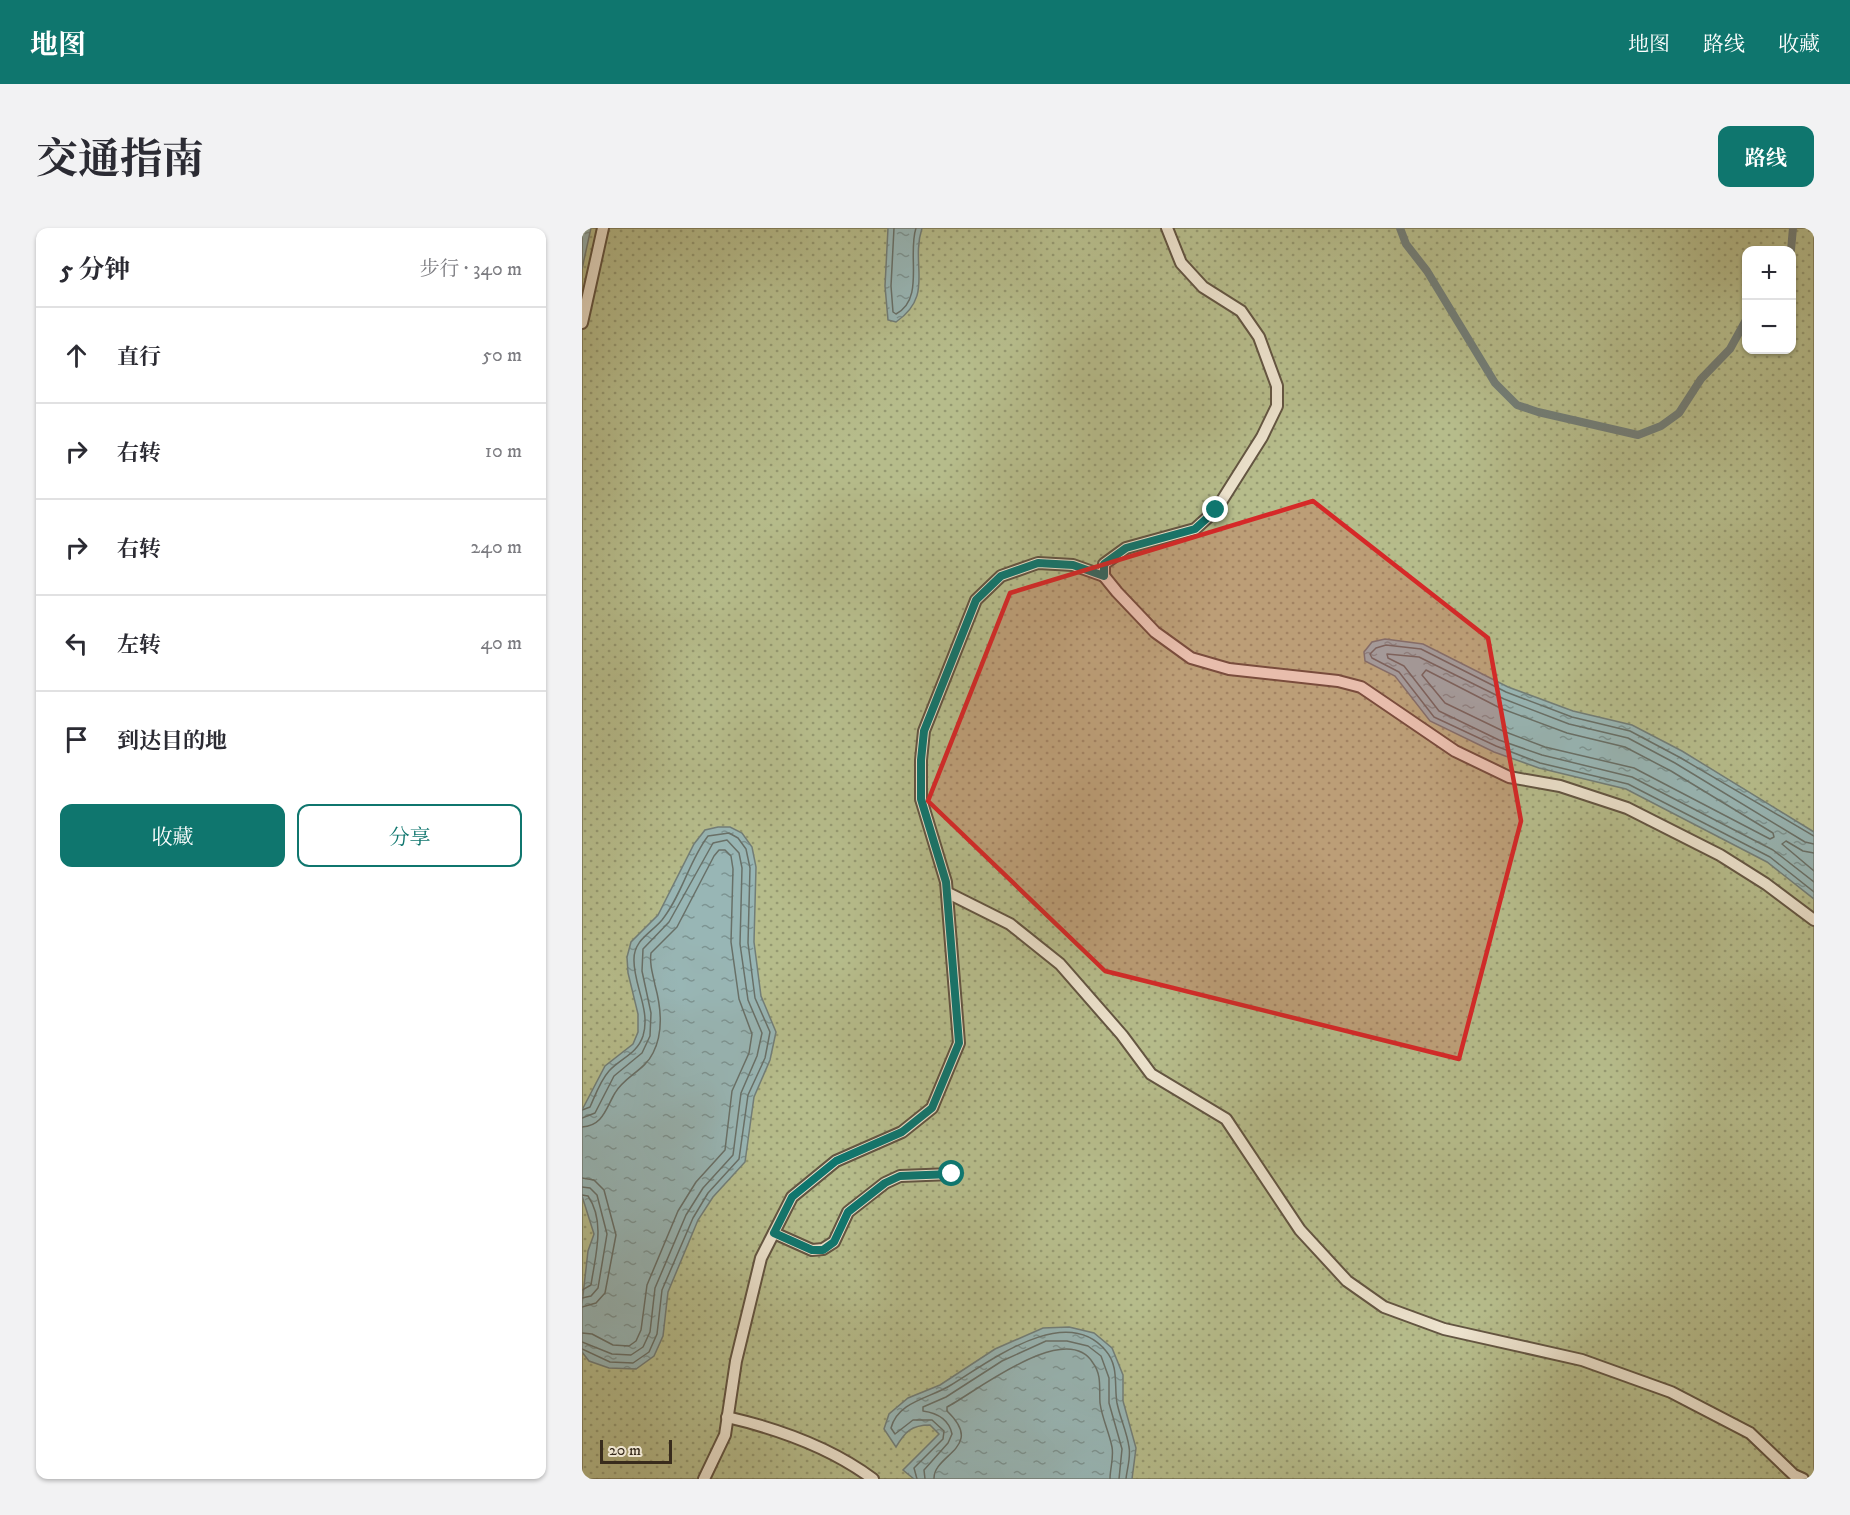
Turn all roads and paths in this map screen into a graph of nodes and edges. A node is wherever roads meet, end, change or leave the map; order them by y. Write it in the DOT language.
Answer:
graph roads {
  1 [pos="603,228"];
  2 [pos="1167,228"];
  3 [pos="582,323"];
  4 [pos="1104,576"];
  5 [pos="948,893"];
  6 [pos="1814,920"];
  7 [pos="952,1174"];
  8 [pos="774,1233"];
  9 [pos="727,1417"];
  10 [pos="704,1479"];
  11 [pos="873,1479"];
  12 [pos="1803,1479"];
  1 -- 3 [label="lane"];
  2 -- 4 [label="lane"];
  4 -- 5 [label="lane"];
  4 -- 6 [label="lane"];
  5 -- 8 [label="lane"];
  5 -- 12 [label="lane"];
  7 -- 8 [label="lane"];
  8 -- 9 [label="lane"];
  9 -- 10 [label="lane"];
  9 -- 11 [label="lane"];
}
